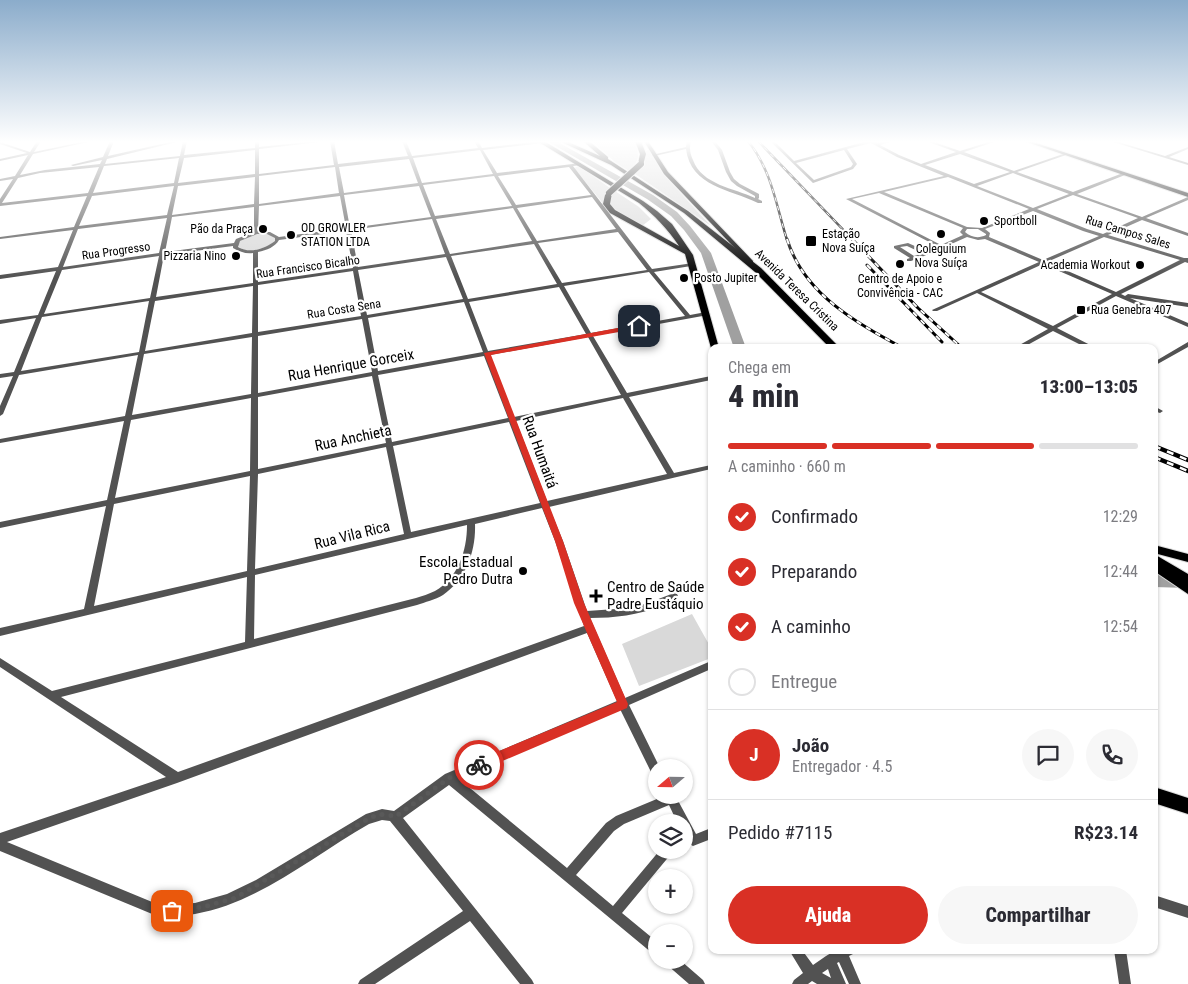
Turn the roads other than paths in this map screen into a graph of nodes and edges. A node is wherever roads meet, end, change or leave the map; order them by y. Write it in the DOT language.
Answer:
graph roads {
  1 [pos="11,187"];
  2 [pos="92,187"];
  3 [pos="154,187"];
  4 [pos="176,187"];
  5 [pos="258,187"];
  6 [pos="339,187"];
  7 [pos="400,187"];
  8 [pos="422,187"];
  9 [pos="503,187"];
  10 [pos="586,187"];
  11 [pos="616,187"];
  12 [pos="617,187"];
  13 [pos="648,187"];
  14 [pos="679,187"];
  15 [pos="723,187"];
  16 [pos="742,187"];
  17 [pos="902,187"];
  18 [pos="975,187"];
  19 [pos="1057,187"];
  20 [pos="1090,187"];
  21 [pos="1162,187"];
  22 [pos="1176,187"];
  23 [pos="1188,191"];
  24 [pos="880,192"];
  25 [pos="1074,193"];
  26 [pos="89,195"];
  27 [pos="341,195"];
  28 [pos="592,196"];
  29 [pos="1188,196"];
  30 [pos="0,204"];
  31 [pos="257,206"];
  32 [pos="515,206"];
  33 [pos="1032,210"];
  34 [pos="655,212"];
  35 [pos="170,216"];
  36 [pos="434,218"];
  37 [pos="1142,218"];
  38 [pos="644,228"];
  39 [pos="966,228"];
  40 [pos="75,229"];
  41 [pos="347,229"];
  42 [pos="619,230"];
  43 [pos="982,230"];
  44 [pos="256,233"];
  45 [pos="1188,235"];
  46 [pos="966,236"];
  47 [pos="1103,236"];
  48 [pos="0,238"];
  49 [pos="987,238"];
  50 [pos="278,239"];
  51 [pos="536,243"];
  52 [pos="235,244"];
  53 [pos="942,247"];
  54 [pos="256,251"];
  55 [pos="927,253"];
  56 [pos="160,255"];
  57 [pos="448,256"];
  58 [pos="690,260"];
  59 [pos="1187,260"];
  60 [pos="1041,262"];
  61 [pos="59,268"];
  62 [pos="355,270"];
  63 [pos="758,270"];
  64 [pos="651,271"];
  65 [pos="0,277"];
  66 [pos="255,284"];
  67 [pos="561,285"];
  68 [pos="978,292"];
  69 [pos="1116,294"];
  70 [pos="151,300"];
  71 [pos="465,301"];
  72 [pos="1188,305"];
  73 [pos="936,310"];
  74 [pos="706,314"];
  75 [pos="38,317"];
  76 [pos="364,317"];
  77 [pos="689,317"];
  78 [pos="0,322"];
  79 [pos="1188,325"];
  80 [pos="1053,328"];
  81 [pos="254,335"];
  82 [pos="589,336"];
  83 [pos="714,344"];
  84 [pos="832,344"];
  85 [pos="1024,344"];
  86 [pos="1085,344"];
  87 [pos="1188,344"];
  88 [pos="141,353"];
  89 [pos="487,353"];
  90 [pos="1158,362"];
  91 [pos="16,373"];
  92 [pos="374,374"];
  93 [pos="0,376"];
  94 [pos="708,379"];
  95 [pos="255,395"];
  96 [pos="625,396"];
  97 [pos="0,414"];
  98 [pos="128,417"];
  99 [pos="512,419"];
  100 [pos="0,441"];
  101 [pos="388,444"];
  102 [pos="708,467"];
  103 [pos="254,473"];
  104 [pos="672,476"];
  105 [pos="111,502"];
  106 [pos="544,505"];
  107 [pos="471,522"];
  108 [pos="0,525"];
  109 [pos="408,536"];
  110 [pos="1158,550"];
  111 [pos="1188,558"];
  112 [pos="1158,564"];
  113 [pos="250,574"];
  114 [pos="1188,580"];
  115 [pos="1188,590"];
  116 [pos="674,596"];
  117 [pos="88,612"];
  118 [pos="584,615"];
  119 [pos="589,628"];
  120 [pos="0,632"];
  121 [pos="249,643"];
  122 [pos="0,662"];
  123 [pos="708,667"];
  124 [pos="52,695"];
  125 [pos="623,704"];
  126 [pos="650,759"];
  127 [pos="177,778"];
  128 [pos="449,778"];
  129 [pos="1158,796"];
  130 [pos="655,804"];
  131 [pos="1185,804"];
  132 [pos="395,817"];
  133 [pos="708,835"];
  134 [pos="0,839"];
  135 [pos="693,840"];
  136 [pos="0,845"];
  137 [pos="660,859"];
  138 [pos="568,876"];
  139 [pos="1158,902"];
  140 [pos="1188,912"];
  141 [pos="472,913"];
  142 [pos="614,914"];
  143 [pos="648,942"];
  144 [pos="798,954"];
  145 [pos="842,954"];
  146 [pos="847,954"];
  147 [pos="1121,954"];
  148 [pos="830,960"];
  149 [pos="681,969"];
  150 [pos="811,974"];
  151 [pos="364,984"];
  152 [pos="528,984"];
  153 [pos="699,984"];
  154 [pos="798,984"];
  155 [pos="829,984"];
  156 [pos="840,984"];
  157 [pos="855,984"];
  158 [pos="1125,984"];
  1 -- 30 [label="street"];
  2 -- 26 [label="street"];
  3 -- 26 [label="street"];
  4 -- 35 [label="street"];
  5 -- 31 [label="street"];
  6 -- 27 [label="street"];
  7 -- 27 [label="street"];
  8 -- 36 [label="street, Rua Humaitá"];
  9 -- 32 [label="street"];
  10 -- 28 [label="street"];
  11 -- 34 [label="highway"];
  12 -- 38 [label="highway, bridge"];
  13 -- 63 [label="highway, Avenida Teresa Cristina"];
  14 -- 63 [label="main road"];
  15 -- 16 [label="street"];
  17 -- 24 [label="street"];
  18 -- 33 [label="street, Rua Campos Sales"];
  19 -- 25 [label="street"];
  20 -- 25 [label="street"];
  21 -- 29 [label="main road"];
  22 -- 23 [label="main road"];
  24 -- 39 [label="street"];
  24 -- 53 [label="street"];
  25 -- 33 [label="street"];
  25 -- 37 [label="street"];
  26 -- 30 [label="street"];
  26 -- 40 [label="street"];
  27 -- 31 [label="street"];
  27 -- 41 [label="street"];
  28 -- 32 [label="street"];
  28 -- 42 [label="street"];
  29 -- 37 [label="street"];
  31 -- 35 [label="street"];
  31 -- 44 [label="street"];
  32 -- 36 [label="street"];
  32 -- 51 [label="street"];
  33 -- 43 [label="street"];
  33 -- 47 [label="street, Rua Campos Sales"];
  34 -- 38 [label="highway"];
  34 -- 58 [label="highway"];
  35 -- 40 [label="street"];
  35 -- 56 [label="street"];
  36 -- 41 [label="street"];
  36 -- 57 [label="street, Rua Humaitá"];
  37 -- 45 [label="street"];
  37 -- 47 [label="street"];
  38 -- 58 [label="highway"];
  39 -- 43 [label="street"];
  39 -- 46 [label="street"];
  40 -- 48 [label="street"];
  40 -- 61 [label="street"];
  41 -- 50 [label="street"];
  41 -- 62 [label="street"];
  42 -- 51 [label="street, Rua Francisco Bicalho"];
  42 -- 64 [label="street"];
  43 -- 49 [label="street"];
  44 -- 50 [label="street"];
  44 -- 52 [label="street"];
  46 -- 49 [label="street"];
  46 -- 53 [label="street"];
  47 -- 59 [label="street, Rua Campos Sales"];
  47 -- 60 [label="street"];
  49 -- 60 [label="street"];
  50 -- 54 [label="street"];
  51 -- 57 [label="street, Rua Francisco Bicalho"];
  51 -- 67 [label="street"];
  52 -- 54 [label="street"];
  52 -- 56 [label="street, Rua Progresso"];
  53 -- 55 [label="street"];
  54 -- 66 [label="street"];
  55 -- 55 [label="street"];
  56 -- 61 [label="street, Rua Progresso"];
  56 -- 70 [label="street"];
  57 -- 62 [label="street, Rua Francisco Bicalho"];
  57 -- 71 [label="street, Rua Humaitá"];
  58 -- 64 [label="street, Rua Costa Sena"];
  58 -- 74 [label="highway"];
  59 -- 69 [label="street"];
  60 -- 68 [label="street"];
  60 -- 69 [label="street"];
  61 -- 65 [label="street, Rua Progresso"];
  61 -- 75 [label="street"];
  62 -- 66 [label="street, Rua Francisco Bicalho"];
  62 -- 76 [label="street"];
  63 -- 84 [label="highway, Avenida Teresa Cristina"];
  64 -- 67 [label="street, Rua Costa Sena"];
  64 -- 77 [label="street"];
  66 -- 70 [label="street, Rua Francisco Bicalho"];
  66 -- 81 [label="street"];
  67 -- 71 [label="street, Rua Costa Sena"];
  67 -- 82 [label="street"];
  68 -- 73 [label="street"];
  68 -- 80 [label="street"];
  69 -- 72 [label="street"];
  69 -- 79 [label="street"];
  69 -- 80 [label="street"];
  70 -- 75 [label="street, Rua Francisco Bicalho"];
  70 -- 88 [label="street"];
  71 -- 76 [label="street, Rua Costa Sena"];
  71 -- 89 [label="street, Rua Humaitá"];
  74 -- 77 [label="street, Rua Henrique Gorceix"];
  74 -- 83 [label="highway"];
  75 -- 78 [label="street, Rua Francisco Bicalho"];
  75 -- 91 [label="street"];
  76 -- 81 [label="street, Rua Costa Sena"];
  76 -- 92 [label="street"];
  77 -- 82 [label="street, Rua Henrique Gorceix"];
  80 -- 85 [label="street"];
  80 -- 86 [label="street"];
  81 -- 88 [label="street, Rua Costa Sena"];
  81 -- 95 [label="street"];
  82 -- 89 [label="street, Rua Henrique Gorceix"];
  82 -- 96 [label="street"];
  87 -- 90 [label="street"];
  88 -- 91 [label="street, Rua Costa Sena"];
  88 -- 98 [label="street"];
  89 -- 92 [label="street, Rua Henrique Gorceix"];
  89 -- 99 [label="street, Rua Humaitá"];
  91 -- 93 [label="street, Rua Costa Sena"];
  91 -- 97 [label="street"];
  92 -- 95 [label="street, Rua Henrique Gorceix"];
  92 -- 101 [label="street"];
  94 -- 96 [label="street, Rua Anchieta"];
  95 -- 98 [label="street, Rua Henrique Gorceix"];
  95 -- 103 [label="street"];
  96 -- 99 [label="street, Rua Anchieta"];
  96 -- 104 [label="street"];
  98 -- 100 [label="street, Rua Henrique Gorceix"];
  98 -- 105 [label="street"];
  99 -- 101 [label="street, Rua Anchieta"];
  99 -- 106 [label="street, Rua Humaitá"];
  101 -- 103 [label="street, Rua Anchieta"];
  101 -- 109 [label="street"];
  102 -- 104 [label="street, Rua Vila Rica"];
  103 -- 105 [label="street, Rua Anchieta"];
  103 -- 113 [label="street"];
  104 -- 106 [label="street, Rua Vila Rica"];
  105 -- 108 [label="street, Rua Anchieta"];
  105 -- 117 [label="street"];
  106 -- 107 [label="street, Rua Vila Rica"];
  106 -- 118 [label="street, Rua Humaitá"];
  107 -- 109 [label="street, Rua Vila Rica"];
  107 -- 121 [label="street"];
  109 -- 113 [label="street, Rua Vila Rica"];
  110 -- 111 [label="main road"];
  112 -- 114 [label="main road"];
  112 -- 115 [label="highway"];
  113 -- 117 [label="street, Rua Vila Rica"];
  113 -- 121 [label="street"];
  116 -- 118 [label="street"];
  117 -- 120 [label="street, Rua Vila Rica"];
  118 -- 119 [label="street, Rua Humaitá"];
  119 -- 125 [label="street, Rua Humaitá"];
  119 -- 127 [label="street"];
  121 -- 124 [label="street"];
  122 -- 124 [label="street"];
  123 -- 125 [label="street"];
  124 -- 127 [label="street"];
  125 -- 126 [label="street, Rua Humaitá"];
  125 -- 128 [label="street"];
  127 -- 134 [label="street"];
  128 -- 132 [label="street"];
  128 -- 138 [label="street"];
  129 -- 131 [label="highway"];
  130 -- 138 [label="street"];
  132 -- 136 [label="street"];
  132 -- 141 [label="street"];
  133 -- 135 [label="street"];
  137 -- 142 [label="street"];
  138 -- 142 [label="street"];
  139 -- 140 [label="street"];
  141 -- 151 [label="street"];
  141 -- 152 [label="street"];
  142 -- 143 [label="street"];
  144 -- 150 [label="street"];
  145 -- 148 [label="street"];
  146 -- 157 [label="street"];
  147 -- 158 [label="street"];
  148 -- 150 [label="street"];
  148 -- 156 [label="street"];
  149 -- 153 [label="street"];
  150 -- 154 [label="street"];
  150 -- 155 [label="street"];
}
